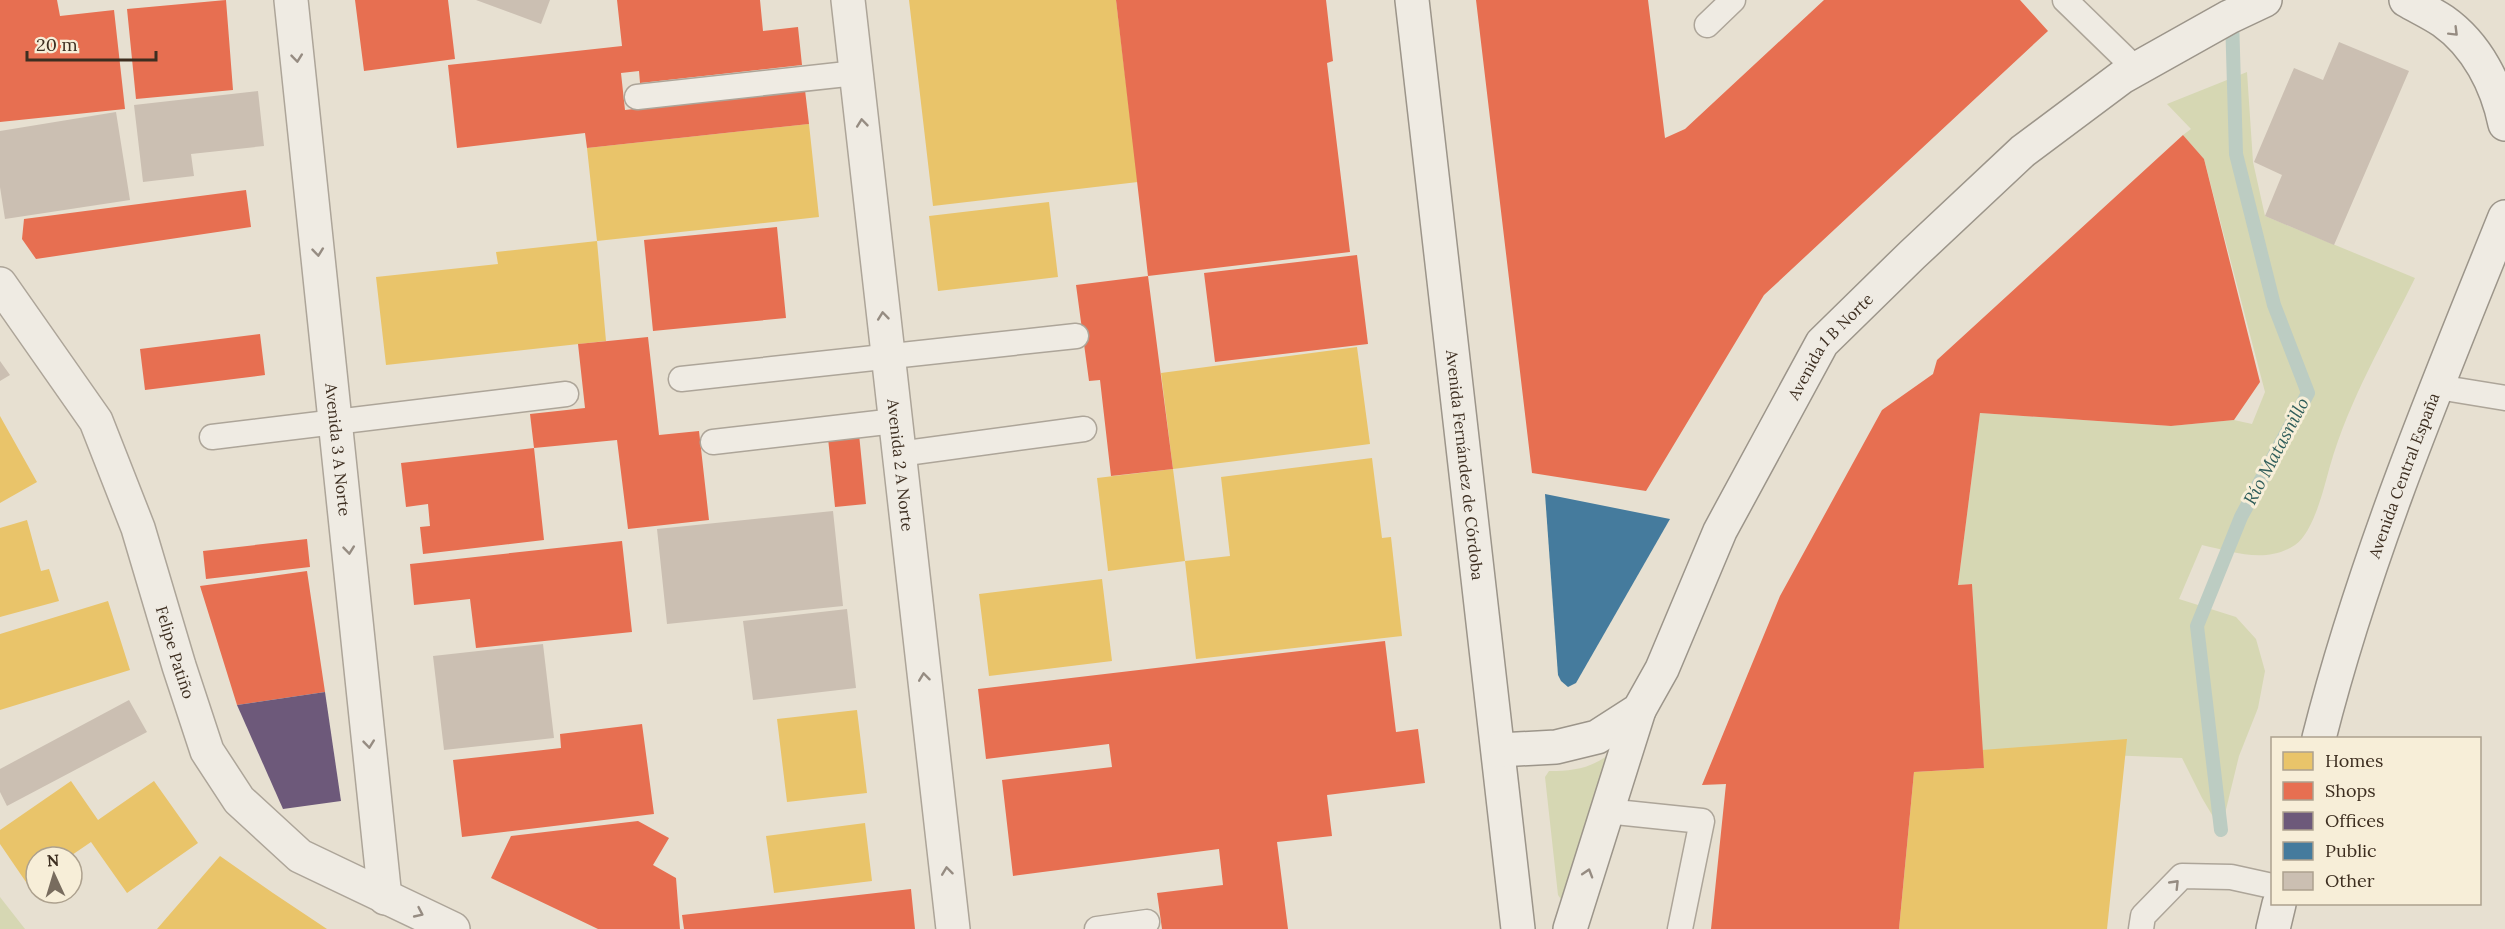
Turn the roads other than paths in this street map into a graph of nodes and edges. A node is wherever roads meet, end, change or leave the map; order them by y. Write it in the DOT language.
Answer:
graph roads {
  1 [pos="291,0"];
  2 [pos="848,0"];
  3 [pos="1412,0"];
  4 [pos="1733,0"];
  5 [pos="2065,0"];
  6 [pos="2265,0"];
  7 [pos="2406,0"];
  8 [pos="1707,25"];
  9 [pos="2136,69"];
  10 [pos="856,73"];
  11 [pos="637,97"];
  12 [pos="2505,124"];
  13 [pos="2505,218"];
  14 [pos="0,284"];
  15 [pos="1076,336"];
  16 [pos="888,357"];
  17 [pos="681,379"];
  18 [pos="2438,387"];
  19 [pos="566,393"];
  20 [pos="2505,398"];
  21 [pos="895,421"];
  22 [pos="336,422"];
  23 [pos="1084,429"];
  24 [pos="212,437"];
  25 [pos="713,442"];
  26 [pos="899,454"];
  27 [pos="1639,710"];
  28 [pos="2319,737"];
  29 [pos="1499,750"];
  30 [pos="1606,811"];
  31 [pos="2271,886"];
  32 [pos="385,898"];
  33 [pos="2279,905"];
  34 [pos="1147,922"];
  35 [pos="453,929"];
  36 [pos="953,929"];
  37 [pos="1097,929"];
  38 [pos="1518,929"];
  39 [pos="1570,929"];
  40 [pos="1680,929"];
  41 [pos="2141,929"];
  42 [pos="2273,929"];
  1 -- 22 [label="street, Avenida 3 A Norte, one-way"];
  2 -- 10 [label="street, Avenida 2 A Norte"];
  3 -- 29 [label="street, Avenida Fernández de Córdoba"];
  4 -- 8 [label="lane"];
  5 -- 9 [label="lane"];
  6 -- 9 [label="street, Avenida 1 B Norte"];
  7 -- 12 [label="street, one-way"];
  9 -- 27 [label="street, Avenida 1 B Norte"];
  10 -- 11 [label="lane"];
  16 -- 10 [label="street, Avenida 2 A Norte, one-way"];
  13 -- 18 [label="street, Avenida Central España"];
  14 -- 32 [label="street, Felipe Patiño"];
  15 -- 16 [label="lane"];
  16 -- 17 [label="lane"];
  16 -- 21 [label="street, Avenida 2 A Norte"];
  18 -- 20 [label="lane"];
  18 -- 28 [label="street, Avenida Central España"];
  19 -- 22 [label="lane"];
  21 -- 25 [label="lane"];
  21 -- 26 [label="street, Avenida 2 A Norte"];
  22 -- 24 [label="lane"];
  22 -- 32 [label="street, Avenida 3 A Norte, one-way"];
  23 -- 26 [label="lane"];
  36 -- 26 [label="street, Avenida 2 A Norte, one-way"];
  27 -- 29 [label="street, Avenida 1 B Norte"];
  27 -- 30 [label="street"];
  29 -- 38 [label="street, Avenida Fernández de Córdoba"];
  39 -- 30 [label="street, one-way"];
  30 -- 40 [label="lane"];
  41 -- 31 [label="lane, one-way"];
  32 -- 35 [label="street, Felipe Patiño, one-way"];
  33 -- 42 [label="street"];
  34 -- 37 [label="lane"];
}
